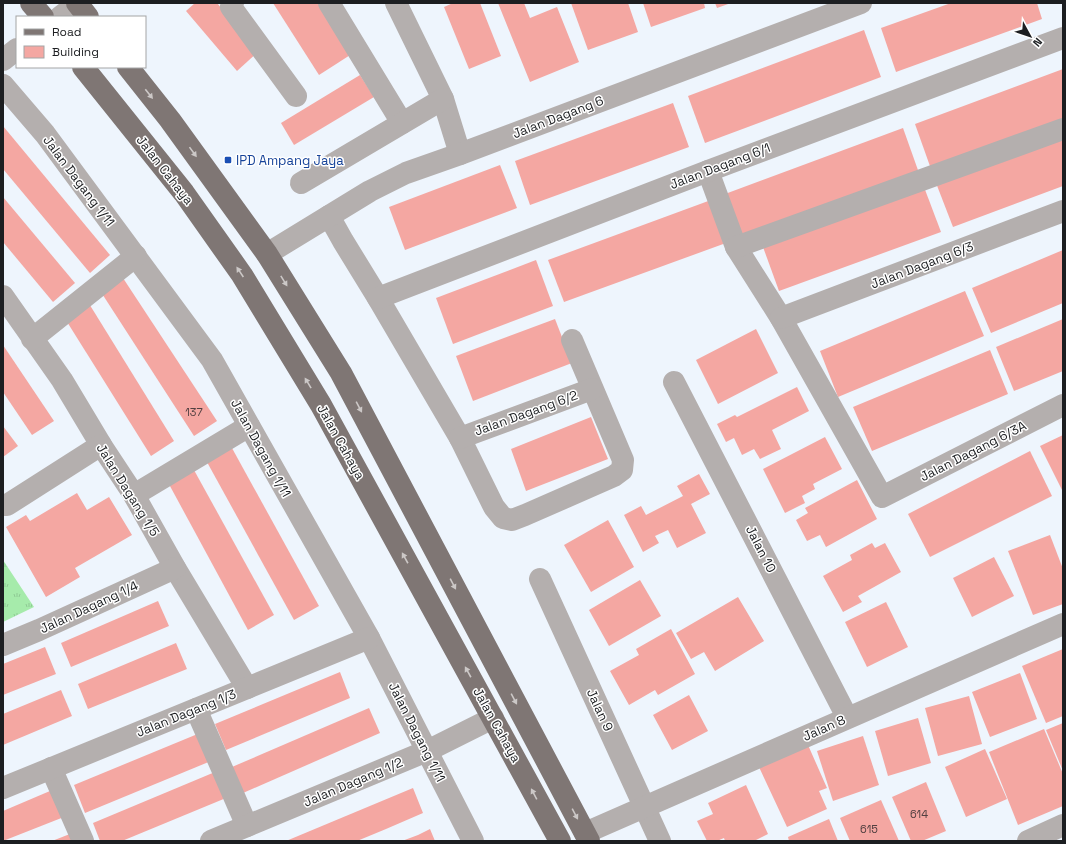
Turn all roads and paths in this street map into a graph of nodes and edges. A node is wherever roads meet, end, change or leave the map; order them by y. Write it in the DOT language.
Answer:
graph roads {
  1 [pos="31,3"];
  2 [pos="233,3"];
  3 [pos="329,3"];
  4 [pos="861,3"];
  5 [pos="402,5"];
  6 [pos="81,8"];
  7 [pos="42,16"];
  8 [pos="62,16"];
  9 [pos="1063,38"];
  10 [pos="16,50"];
  11 [pos="3,60"];
  12 [pos="84,68"];
  13 [pos="129,68"];
  14 [pos="3,85"];
  15 [pos="296,96"];
  16 [pos="443,99"];
  17 [pos="402,123"];
  18 [pos="1063,129"];
  19 [pos="460,154"];
  20 [pos="708,170"];
  21 [pos="301,183"];
  22 [pos="1063,211"];
  23 [pos="329,216"];
  24 [pos="736,247"];
  25 [pos="267,254"];
  26 [pos="136,256"];
  27 [pos="3,296"];
  28 [pos="378,298"];
  29 [pos="781,318"];
  30 [pos="32,339"];
  31 [pos="572,340"];
  32 [pos="674,382"];
  33 [pos="592,389"];
  34 [pos="1063,405"];
  35 [pos="249,426"];
  36 [pos="460,438"];
  37 [pos="101,445"];
  38 [pos="134,495"];
  39 [pos="3,505"];
  40 [pos="175,568"];
  41 [pos="540,579"];
  42 [pos="1063,624"];
  43 [pos="369,638"];
  44 [pos="3,645"];
  45 [pos="247,688"];
  46 [pos="196,709"];
  47 [pos="847,717"];
  48 [pos="493,718"];
  49 [pos="427,751"];
  50 [pos="51,768"];
  51 [pos="3,788"];
  52 [pos="644,806"];
  53 [pos="247,826"];
  54 [pos="1063,826"];
  55 [pos="587,837"];
  56 [pos="83,841"];
  57 [pos="211,841"];
  58 [pos="473,841"];
  59 [pos="560,841"];
  60 [pos="660,841"];
  61 [pos="1028,841"];
  1 -- 7 [label="main road"];
  2 -- 15 [label="street"];
  3 -- 17 [label="street"];
  4 -- 19 [label="street, Jalan Dagang 6"];
  5 -- 16 [label="street"];
  6 -- 8 [label="street"];
  9 -- 20 [label="street, Jalan Dagang 6/1"];
  10 -- 11 [label="street"];
  48 -- 12 [label="main road, Jalan Cahaya, one-way"];
  13 -- 25 [label="main road, Jalan Cahaya, one-way"];
  14 -- 26 [label="street, Jalan Dagang 1/11"];
  16 -- 17 [label="street"];
  16 -- 19 [label="street"];
  17 -- 21 [label="street"];
  18 -- 24 [label="street"];
  19 -- 23 [label="street, Jalan Dagang 6"];
  20 -- 24 [label="street"];
  20 -- 28 [label="street, Jalan Dagang 6/1"];
  22 -- 29 [label="street, Jalan Dagang 6/3"];
  23 -- 25 [label="street, Jalan Dagang 6"];
  23 -- 28 [label="street"];
  24 -- 29 [label="street"];
  25 -- 55 [label="main road, Jalan Cahaya, one-way"];
  26 -- 30 [label="street"];
  26 -- 35 [label="street, Jalan Dagang 1/11"];
  27 -- 30 [label="street, Jalan Dagang 1/5"];
  28 -- 36 [label="street"];
  29 -- 34 [label="street, Jalan Dagang 6/3A"];
  30 -- 37 [label="street, Jalan Dagang 1/5"];
  31 -- 33 [label="street"];
  32 -- 47 [label="street, Jalan 10"];
  33 -- 36 [label="street, Jalan Dagang 6/2"];
  33 -- 36 [label="street"];
  35 -- 38 [label="street"];
  35 -- 43 [label="street, Jalan Dagang 1/11"];
  37 -- 38 [label="street, Jalan Dagang 1/5"];
  37 -- 39 [label="street"];
  38 -- 40 [label="street, Jalan Dagang 1/5"];
  40 -- 44 [label="street, Jalan Dagang 1/4"];
  40 -- 45 [label="street, Jalan Dagang 1/5"];
  41 -- 52 [label="street, Jalan 9"];
  42 -- 47 [label="street, Jalan 8"];
  43 -- 45 [label="street, Jalan Dagang 1/3"];
  43 -- 49 [label="street, Jalan Dagang 1/11"];
  45 -- 46 [label="street, Jalan Dagang 1/3"];
  46 -- 50 [label="street, Jalan Dagang 1/3"];
  46 -- 53 [label="street"];
  47 -- 52 [label="street, Jalan 8"];
  48 -- 49 [label="street, Jalan Dagang 1/2"];
  59 -- 48 [label="main road, Jalan Cahaya, one-way"];
  49 -- 53 [label="street, Jalan Dagang 1/2"];
  49 -- 58 [label="street, Jalan Dagang 1/11"];
  50 -- 51 [label="street, Jalan Dagang 1/3"];
  50 -- 56 [label="street"];
  52 -- 55 [label="street, Jalan 8"];
  52 -- 60 [label="street, Jalan 9"];
  53 -- 57 [label="street, Jalan Dagang 1/2"];
  54 -- 61 [label="street"];
}
